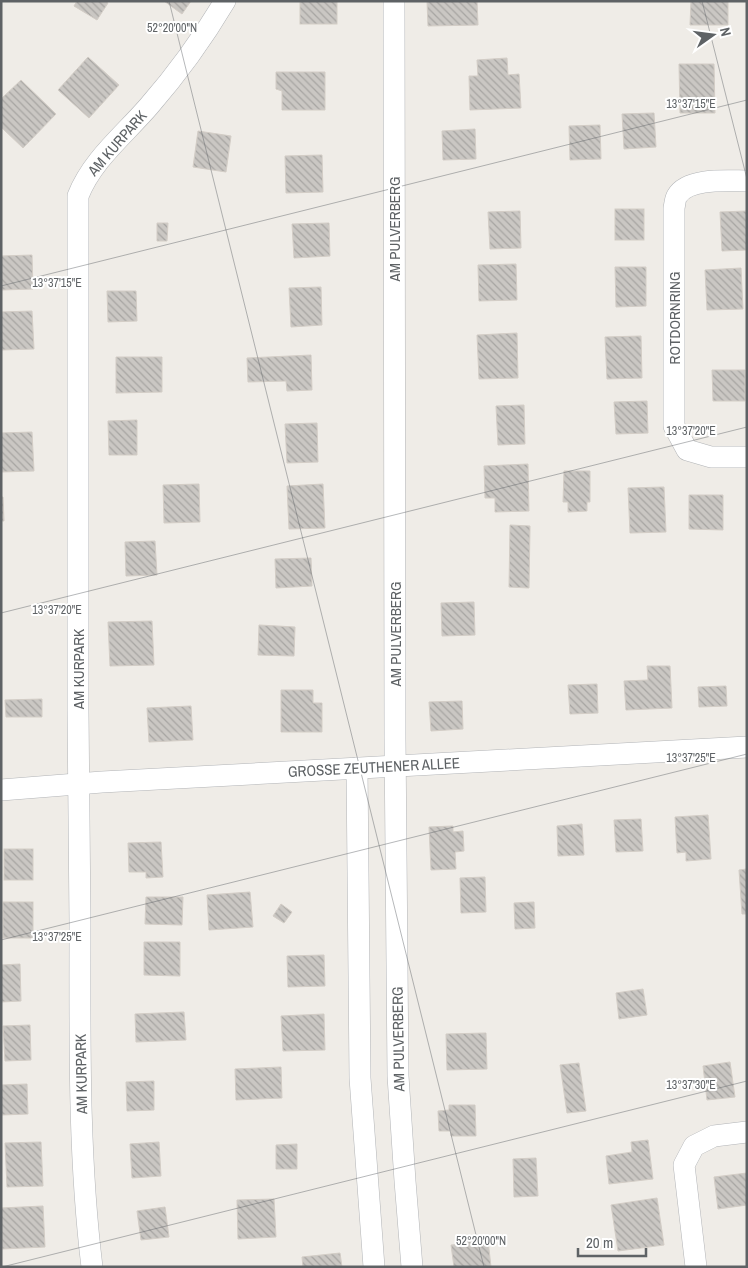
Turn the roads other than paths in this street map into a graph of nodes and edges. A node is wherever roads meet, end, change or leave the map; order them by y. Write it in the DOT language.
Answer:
graph roads {
  1 [pos="226,1"];
  2 [pos="394,1"];
  3 [pos="747,181"];
  4 [pos="747,458"];
  5 [pos="747,747"];
  6 [pos="396,766"];
  7 [pos="357,768"];
  8 [pos="80,783"];
  9 [pos="1,790"];
  10 [pos="747,1132"];
  11 [pos="92,1267"];
  12 [pos="374,1267"];
  13 [pos="412,1267"];
  14 [pos="696,1267"];
  1 -- 8 [label="street, AM KURPARK"];
  2 -- 6 [label="street, AM PULVERBERG"];
  3 -- 4 [label="street, ROTDORNRING"];
  5 -- 6 [label="street, GROSSE ZEUTHENER ALLEE"];
  6 -- 7 [label="street, GROSSE ZEUTHENER ALLEE"];
  6 -- 13 [label="street, AM PULVERBERG"];
  7 -- 8 [label="street, GROSSE ZEUTHENER ALLEE"];
  7 -- 12 [label="street"];
  8 -- 9 [label="street, GROSSE ZEUTHENER ALLEE"];
  8 -- 11 [label="street, AM KURPARK"];
  10 -- 14 [label="street"];
}
